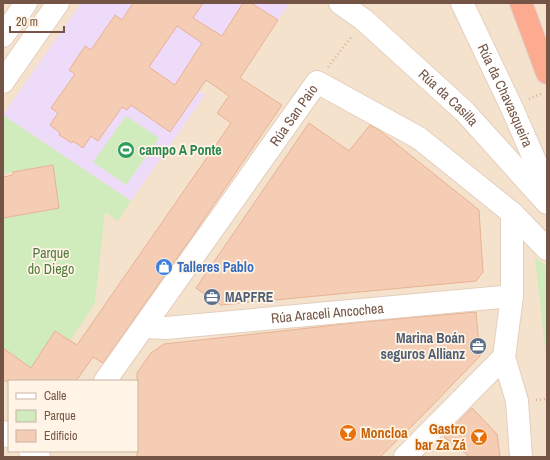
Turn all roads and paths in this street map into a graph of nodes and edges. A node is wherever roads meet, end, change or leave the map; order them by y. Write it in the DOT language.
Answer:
graph roads {
  1 [pos="26,3"];
  2 [pos="58,3"];
  3 [pos="340,3"];
  4 [pos="462,3"];
  5 [pos="521,3"];
  6 [pos="364,20"];
  7 [pos="3,36"];
  8 [pos="327,68"];
  9 [pos="547,73"];
  10 [pos="3,82"];
  11 [pos="547,91"];
  12 [pos="524,101"];
  13 [pos="547,188"];
  14 [pos="547,203"];
  15 [pos="512,213"];
  16 [pos="547,249"];
  17 [pos="512,296"];
  18 [pos="144,326"];
  19 [pos="504,357"];
  20 [pos="106,380"];
  21 [pos="405,457"];
  22 [pos="522,457"];
  1 -- 7 [label="street"];
  2 -- 10 [label="street"];
  3 -- 6 [label="street, Rúa da Casilla"];
  4 -- 13 [label="street, Rúa da Chavasqueira"];
  5 -- 9 [label="highway"];
  6 -- 8 [label="path"];
  6 -- 14 [label="street, Rúa da Casilla"];
  11 -- 12 [label="path"];
  15 -- 16 [label="street, Rúa San Paio"];
  15 -- 17 [label="street"];
  15 -- 18 [label="street, Rúa San Paio"];
  17 -- 18 [label="street, Rúa Araceli Ancochea"];
  17 -- 19 [label="street"];
  18 -- 20 [label="street, Rúa San Paio"];
  19 -- 21 [label="street"];
  19 -- 22 [label="street"];
}
